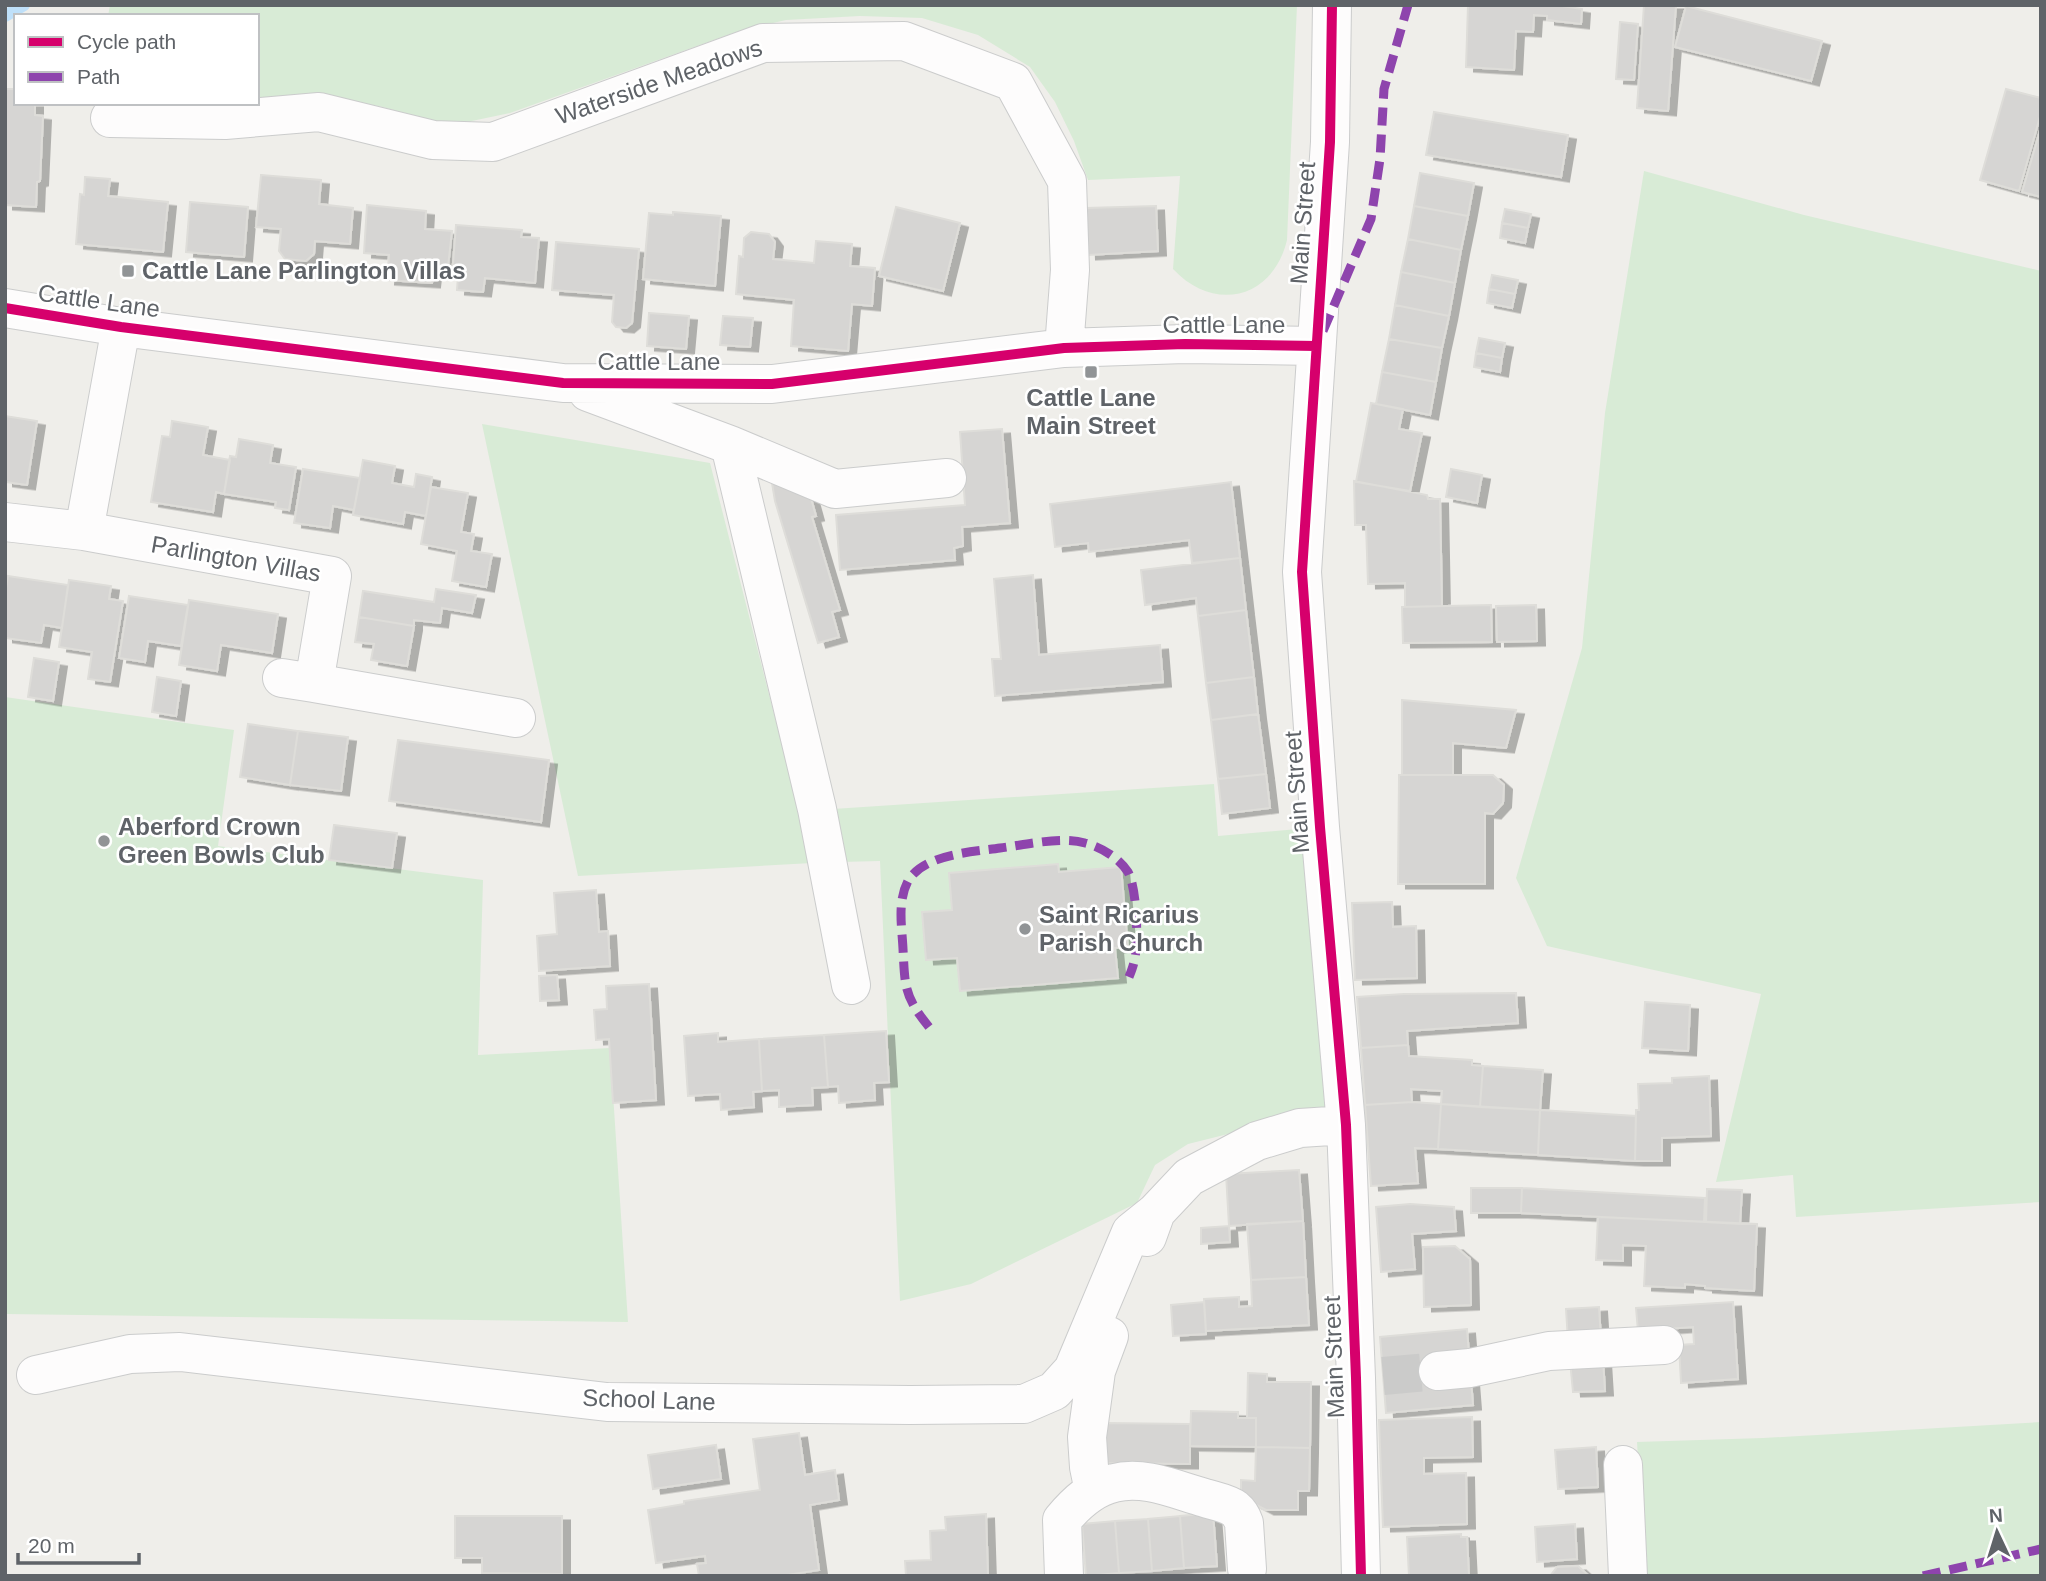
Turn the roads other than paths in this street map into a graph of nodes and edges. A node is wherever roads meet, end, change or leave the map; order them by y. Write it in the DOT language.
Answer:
graph roads {
  1 [pos="1332,5"];
  2 [pos="110,118"];
  3 [pos="5,308"];
  4 [pos="121,327"];
  5 [pos="1316,346"];
  6 [pos="1064,348"];
  7 [pos="564,383"];
  8 [pos="730,445"];
  9 [pos="947,478"];
  10 [pos="5,522"];
  11 [pos="84,531"];
  12 [pos="516,718"];
  13 [pos="851,985"];
  14 [pos="1346,1125"];
  15 [pos="1156,1212"];
  16 [pos="1664,1345"];
  17 [pos="1438,1371"];
  18 [pos="36,1375"];
  19 [pos="1623,1465"];
  20 [pos="1094,1491"];
  21 [pos="1247,1569"];
  22 [pos="1064,1576"];
  23 [pos="1361,1576"];
  24 [pos="1628,1576"];
  1 -- 5 [label="street, Main Street"];
  2 -- 6 [label="street, Waterside Meadows"];
  3 -- 4 [label="street, Cattle Lane"];
  4 -- 7 [label="street, Cattle Lane"];
  4 -- 11 [label="street"];
  5 -- 6 [label="street, Cattle Lane"];
  5 -- 14 [label="street, Main Street"];
  6 -- 7 [label="street, Cattle Lane"];
  7 -- 8 [label="street"];
  8 -- 9 [label="street"];
  8 -- 13 [label="street"];
  10 -- 11 [label="street, Parlington Villas"];
  11 -- 12 [label="street, Parlington Villas"];
  14 -- 15 [label="street, School Lane"];
  14 -- 23 [label="street, Main Street"];
  15 -- 18 [label="street, School Lane"];
  15 -- 20 [label="street, School Lane"];
  16 -- 17 [label="street"];
  19 -- 24 [label="street"];
  20 -- 21 [label="street"];
  20 -- 22 [label="street"];
}
